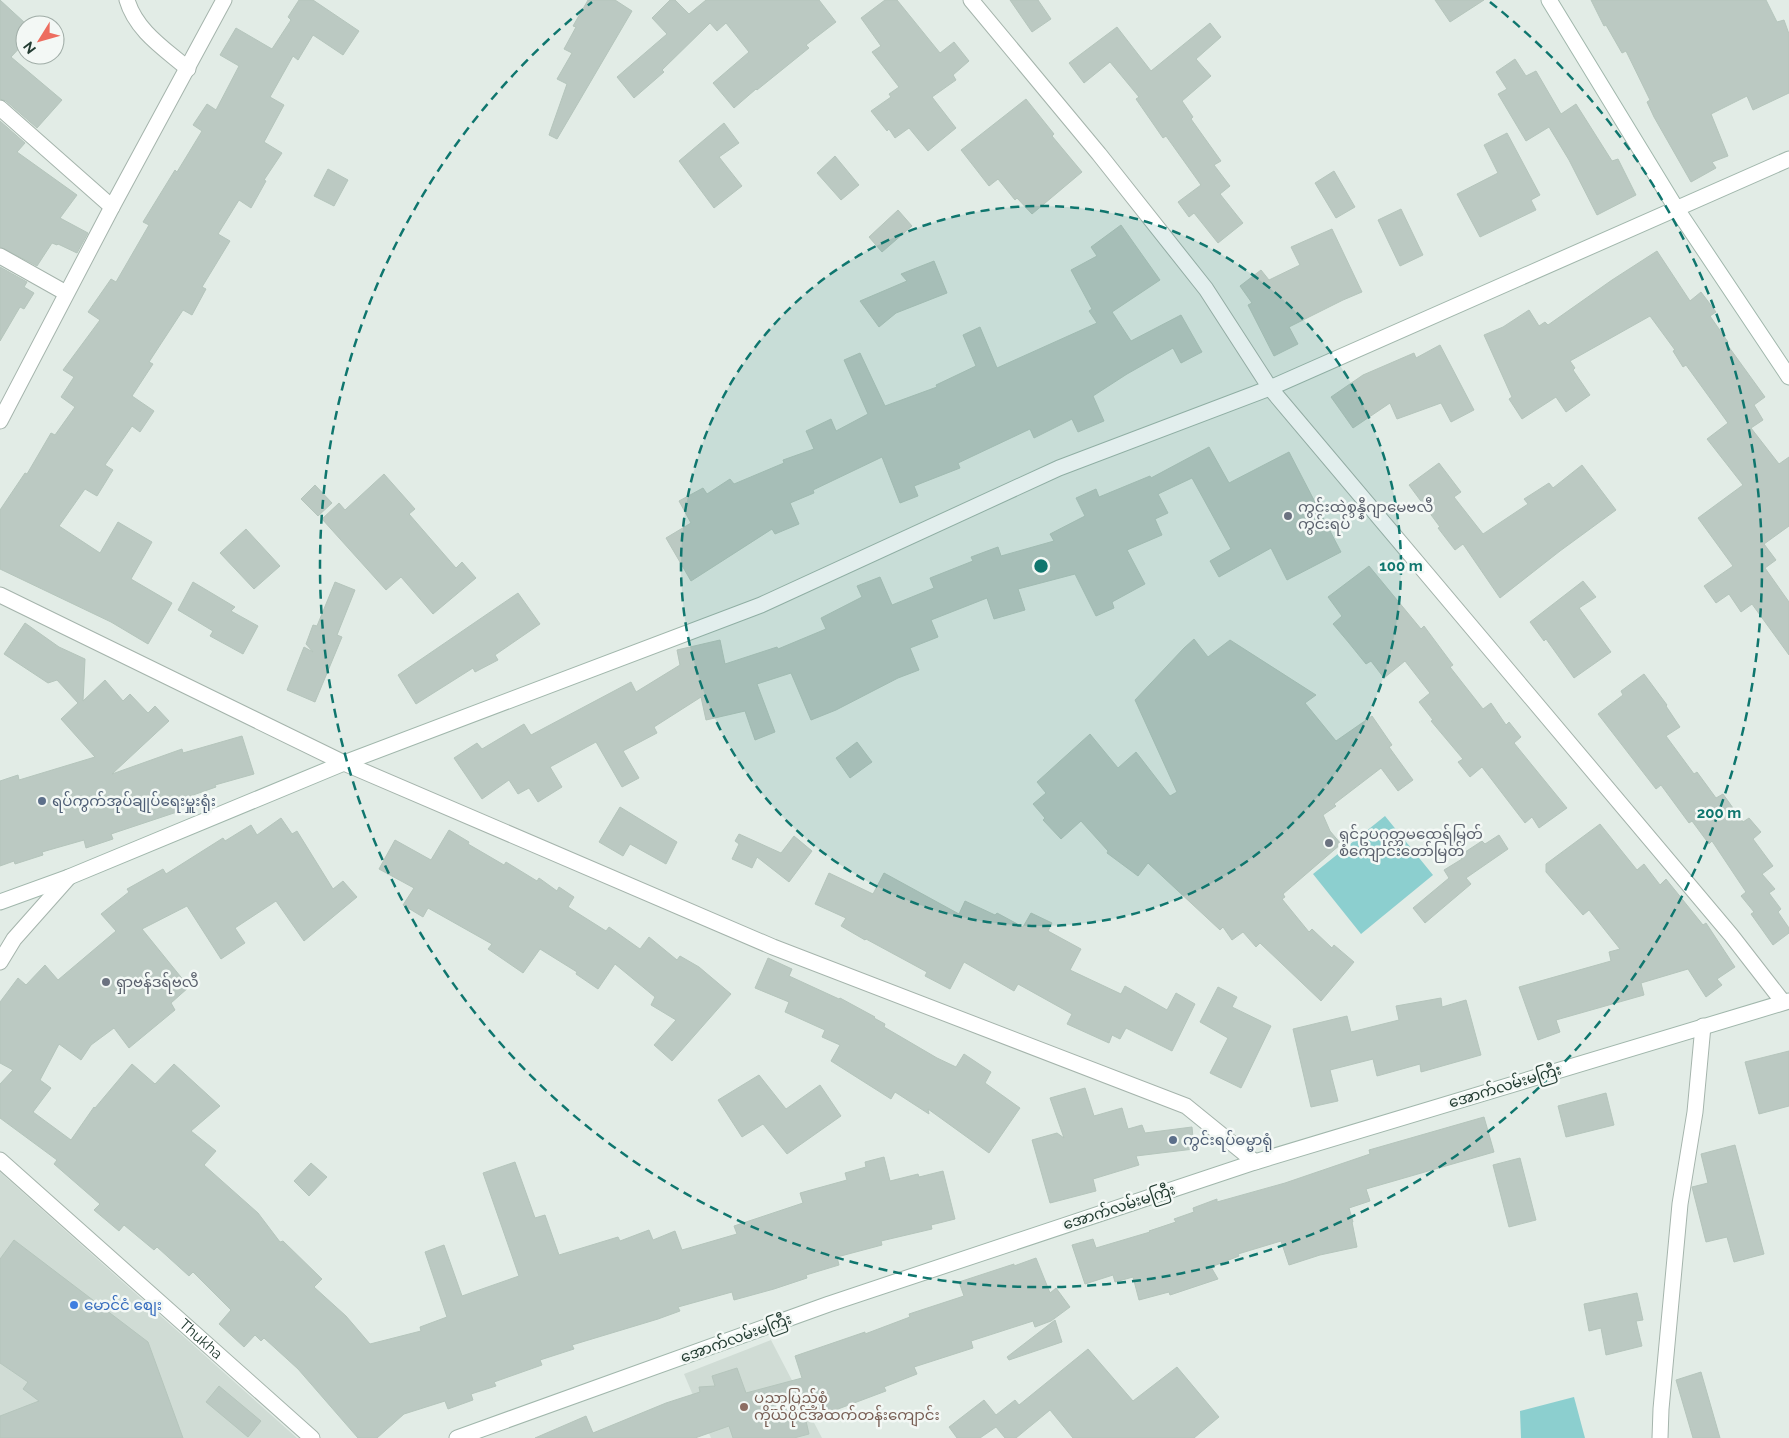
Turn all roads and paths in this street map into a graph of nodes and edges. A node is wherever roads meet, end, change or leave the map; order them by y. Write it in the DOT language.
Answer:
graph roads {
  1 [pos="127,0"];
  2 [pos="224,0"];
  3 [pos="971,0"];
  4 [pos="1549,0"];
  5 [pos="188,69"];
  6 [pos="0,108"];
  7 [pos="1789,159"];
  8 [pos="112,207"];
  9 [pos="1676,208"];
  10 [pos="0,256"];
  11 [pos="66,294"];
  12 [pos="1789,377"];
  13 [pos="1270,388"];
  14 [pos="0,421"];
  15 [pos="0,595"];
  16 [pos="344,763"];
  17 [pos="69,877"];
  18 [pos="0,902"];
  19 [pos="0,962"];
  20 [pos="1786,1001"];
  21 [pos="1704,1026"];
  22 [pos="0,1160"];
  23 [pos="1255,1162"];
  24 [pos="312,1438"];
  25 [pos="457,1438"];
  26 [pos="1660,1438"];
  1 -- 5 [label="street"];
  2 -- 5 [label="street"];
  3 -- 13 [label="street"];
  4 -- 9 [label="street"];
  5 -- 8 [label="street"];
  6 -- 8 [label="street"];
  7 -- 9 [label="street"];
  8 -- 11 [label="street"];
  9 -- 12 [label="street"];
  9 -- 13 [label="street"];
  10 -- 11 [label="street"];
  11 -- 14 [label="street"];
  13 -- 16 [label="street"];
  13 -- 20 [label="street"];
  15 -- 16 [label="street"];
  16 -- 17 [label="street"];
  16 -- 23 [label="street"];
  17 -- 18 [label="street"];
  17 -- 19 [label="street"];
  20 -- 21 [label="street, အောက်လမ်းမကြီး"];
  21 -- 23 [label="street, အောက်လမ်းမကြီး"];
  21 -- 26 [label="street"];
  22 -- 24 [label="street, Thukha"];
  23 -- 25 [label="street, အောက်လမ်းမကြီး"];
}
